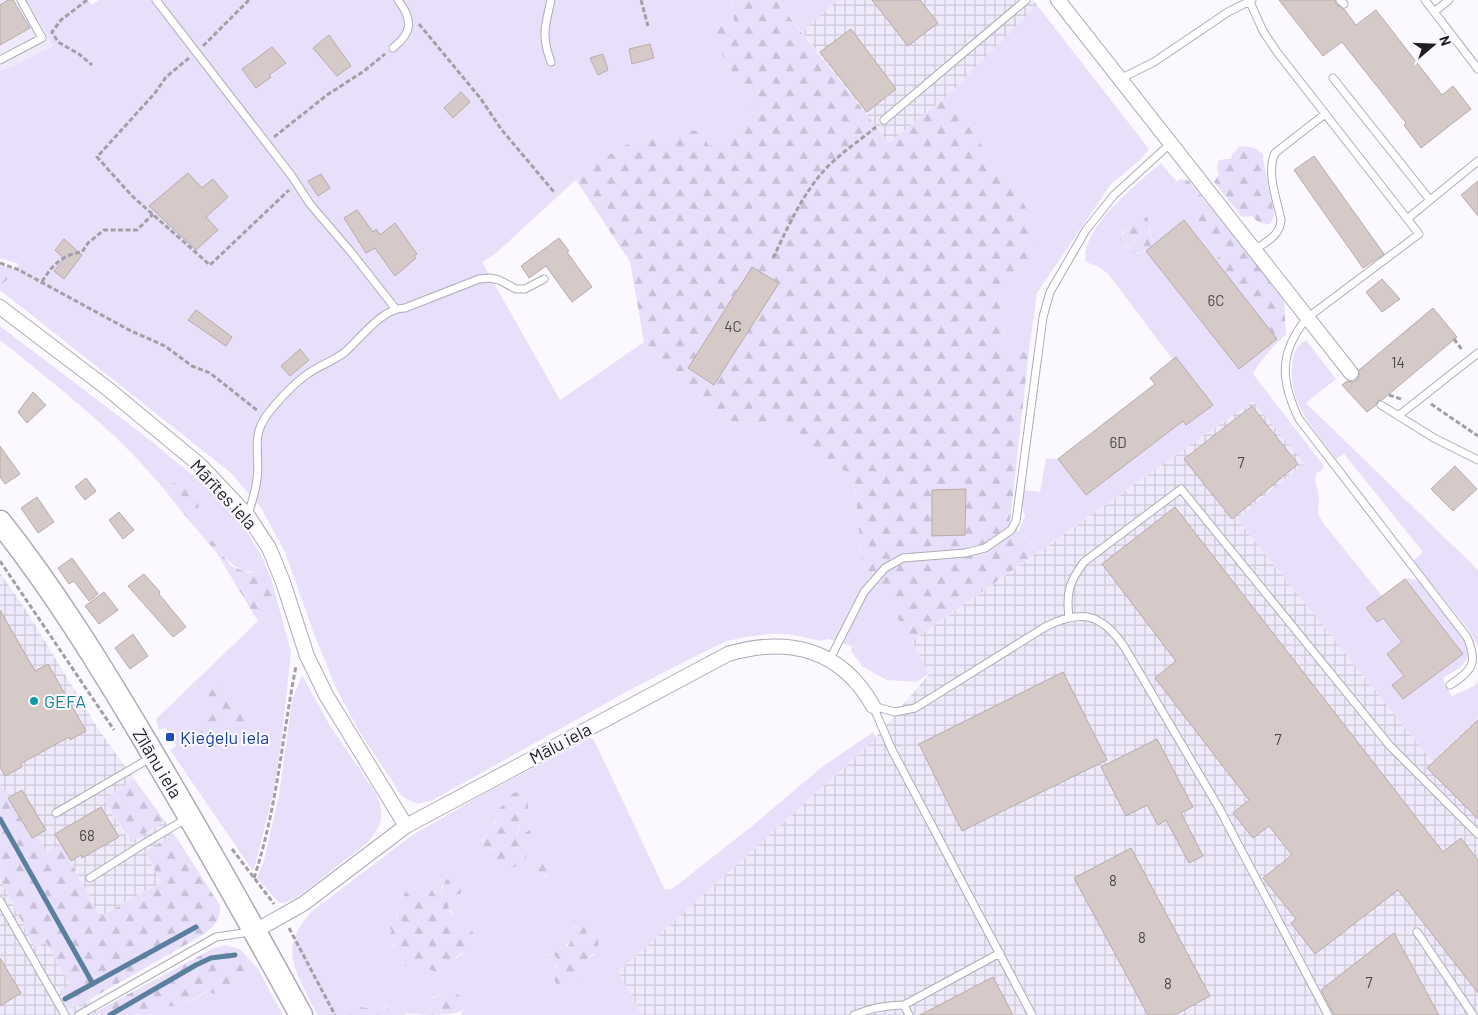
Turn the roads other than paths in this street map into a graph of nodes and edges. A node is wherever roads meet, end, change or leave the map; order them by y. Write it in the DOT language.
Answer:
graph roads {
  1 [pos="21,0"];
  2 [pos="156,0"];
  3 [pos="398,0"];
  4 [pos="551,0"];
  5 [pos="1026,0"];
  6 [pos="1058,0"];
  7 [pos="1425,0"];
  8 [pos="1449,0"];
  9 [pos="1251,1"];
  10 [pos="1434,12"];
  11 [pos="393,48"];
  12 [pos="0,60"];
  13 [pos="551,62"];
  14 [pos="1478,69"];
  15 [pos="1333,78"];
  16 [pos="1120,79"];
  17 [pos="1325,114"];
  18 [pos="884,120"];
  19 [pos="1171,144"];
  20 [pos="1478,161"];
  21 [pos="1430,200"];
  22 [pos="1407,219"];
  23 [pos="1254,250"];
  24 [pos="544,279"];
  25 [pos="0,307"];
  26 [pos="395,308"];
  27 [pos="1307,318"];
  28 [pos="1478,353"];
  29 [pos="1351,373"];
  30 [pos="1381,405"];
  31 [pos="1398,416"];
  32 [pos="1477,458"];
  33 [pos="248,516"];
  34 [pos="0,522"];
  35 [pos="1069,617"];
  36 [pos="830,661"];
  37 [pos="1450,685"];
  38 [pos="873,706"];
  39 [pos="154,756"];
  40 [pos="56,813"];
  41 [pos="190,817"];
  42 [pos="406,826"];
  43 [pos="1478,834"];
  44 [pos="90,878"];
  45 [pos="0,901"];
  46 [pos="255,931"];
  47 [pos="1417,932"];
  48 [pos="1000,953"];
  49 [pos="904,1004"];
  50 [pos="65,1015"];
  51 [pos="79,1015"];
  52 [pos="301,1015"];
  53 [pos="854,1015"];
  54 [pos="909,1015"];
  55 [pos="1032,1015"];
  56 [pos="1328,1015"];
  57 [pos="1472,1015"];
  1 -- 12 [label="lane"];
  2 -- 26 [label="lane"];
  3 -- 11 [label="lane"];
  4 -- 13 [label="lane"];
  5 -- 18 [label="lane"];
  6 -- 16 [label="street"];
  7 -- 10 [label="lane"];
  8 -- 10 [label="lane"];
  9 -- 16 [label="lane"];
  9 -- 17 [label="lane"];
  10 -- 14 [label="lane"];
  15 -- 21 [label="lane"];
  16 -- 19 [label="street"];
  17 -- 22 [label="lane"];
  17 -- 23 [label="lane"];
  19 -- 23 [label="street"];
  19 -- 36 [label="lane"];
  20 -- 21 [label="lane"];
  21 -- 22 [label="lane"];
  22 -- 27 [label="lane"];
  23 -- 27 [label="street"];
  24 -- 26 [label="lane"];
  25 -- 33 [label="street, Mārītes iela"];
  26 -- 33 [label="lane"];
  27 -- 29 [label="street"];
  27 -- 37 [label="lane"];
  28 -- 31 [label="lane"];
  30 -- 31 [label="lane"];
  31 -- 32 [label="lane"];
  33 -- 42 [label="street, Mārītes iela"];
  34 -- 39 [label="highway, Zīlānu iela"];
  35 -- 38 [label="lane"];
  35 -- 43 [label="lane"];
  35 -- 56 [label="lane"];
  36 -- 38 [label="street, Mālu iela"];
  36 -- 42 [label="street, Mālu iela"];
  38 -- 48 [label="lane"];
  39 -- 40 [label="lane"];
  39 -- 41 [label="highway, Zīlānu iela"];
  41 -- 44 [label="lane"];
  41 -- 46 [label="highway, Zīlānu iela"];
  42 -- 46 [label="street, Mālu iela"];
  45 -- 50 [label="lane"];
  46 -- 51 [label="lane"];
  46 -- 52 [label="highway, Zīlānu iela"];
  47 -- 57 [label="lane"];
  48 -- 49 [label="lane"];
  48 -- 55 [label="lane"];
  49 -- 53 [label="lane"];
  49 -- 54 [label="lane"];
}
